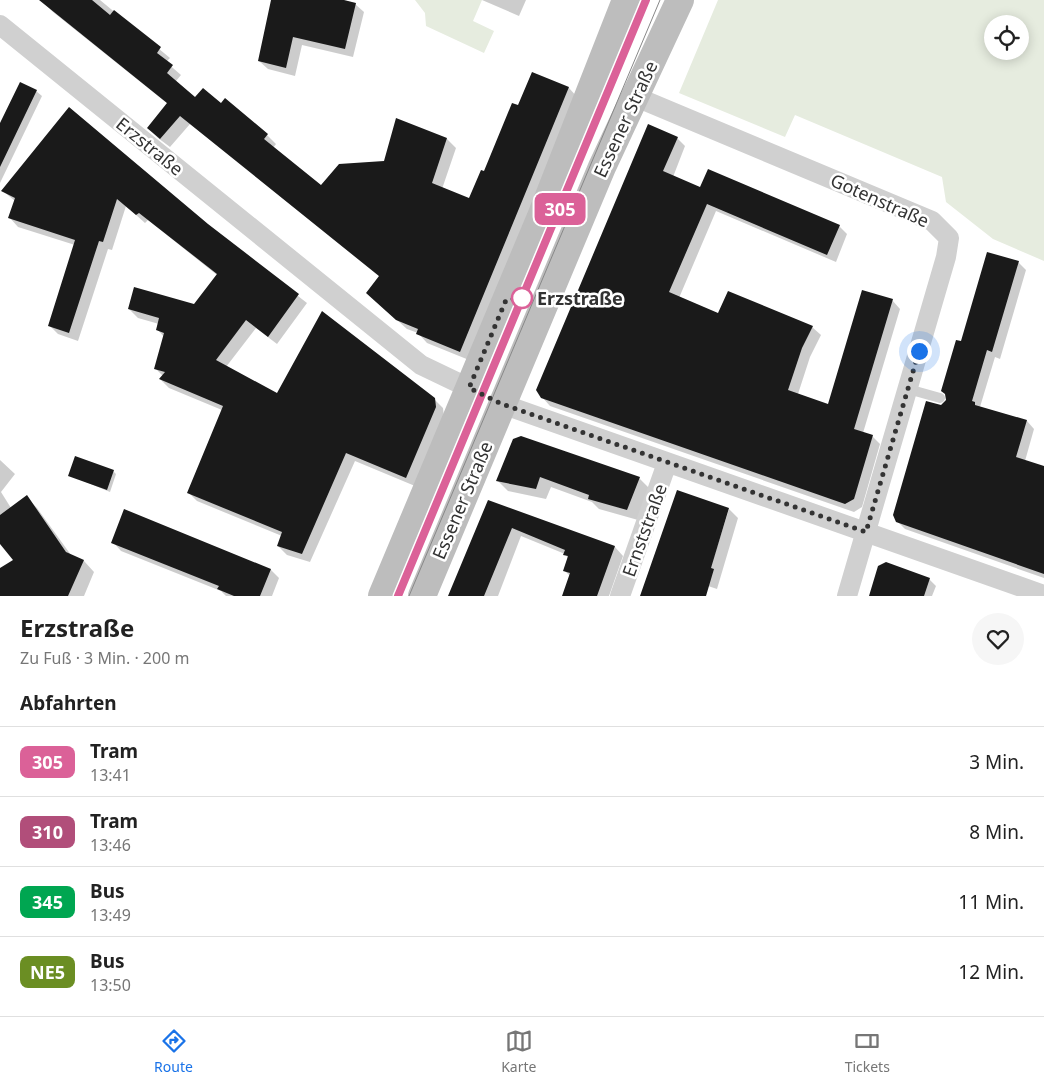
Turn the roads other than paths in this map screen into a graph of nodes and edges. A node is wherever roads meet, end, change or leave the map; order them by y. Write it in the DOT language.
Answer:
graph roads {
  1 [pos="626,0"];
  2 [pos="680,0"];
  3 [pos="0,25"];
  4 [pos="636,96"];
  5 [pos="469,388"];
  6 [pos="908,389"];
  7 [pos="940,398"];
  8 [pos="502,404"];
  9 [pos="667,463"];
  10 [pos="417,510"];
  11 [pos="866,532"];
  12 [pos="1044,595"];
  13 [pos="382,596"];
  14 [pos="398,596"];
  15 [pos="422,596"];
  16 [pos="620,596"];
  17 [pos="847,596"];
  1 -- 5 [label="main road, Essener Straße"];
  2 -- 4 [label="main road, Essener Straße"];
  3 -- 5 [label="street, Erzstraße"];
  4 -- 6 [label="street, Gotenstraße"];
  4 -- 8 [label="main road, Essener Straße"];
  5 -- 8 [label="main road"];
  5 -- 10 [label="main road, Essener Straße"];
  6 -- 7 [label="lane"];
  6 -- 11 [label="street, Gotenstraße"];
  8 -- 9 [label="street"];
  8 -- 15 [label="main road, Essener Straße"];
  9 -- 11 [label="street"];
  9 -- 16 [label="street, Ernststraße"];
  10 -- 13 [label="main road, Essener Straße"];
  10 -- 14 [label="lane"];
  11 -- 12 [label="street"];
  11 -- 17 [label="street, Gotenstraße"];
}
